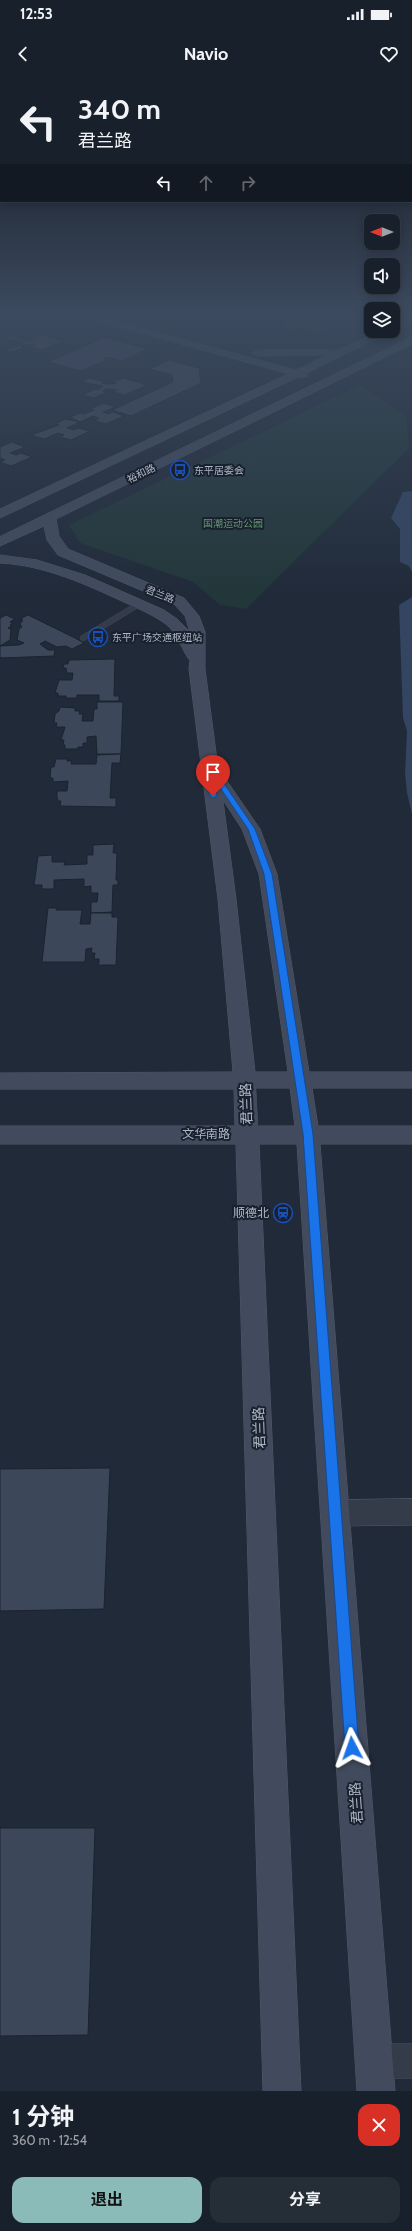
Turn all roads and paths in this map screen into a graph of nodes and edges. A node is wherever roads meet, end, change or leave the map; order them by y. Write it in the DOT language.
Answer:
graph roads {
  1 [pos="222,409"];
  2 [pos="271,409"];
  3 [pos="14,508"];
  4 [pos="0,509"];
  5 [pos="0,514"];
  6 [pos="50,517"];
  7 [pos="0,542"];
  8 [pos="0,559"];
  9 [pos="139,604"];
  10 [pos="82,638"];
  11 [pos="197,669"];
  12 [pos="209,767"];
  13 [pos="412,1080"];
  14 [pos="0,1081"];
  15 [pos="301,1081"];
  16 [pos="245,1082"];
  17 [pos="247,1134"];
  18 [pos="308,1134"];
  19 [pos="412,1135"];
  20 [pos="0,1136"];
  21 [pos="335,1512"];
  22 [pos="412,1512"];
  23 [pos="412,2061"];
  24 [pos="375,2076"];
  25 [pos="282,2091"];
  1 -- 3 [label="street, 裕和路"];
  2 -- 6 [label="street, 裕和路"];
  3 -- 4 [label="street"];
  3 -- 5 [label="street, 裕和路"];
  6 -- 7 [label="street, 裕和路"];
  6 -- 11 [label="street, 君兰路"];
  8 -- 9 [label="street"];
  9 -- 10 [label="lane"];
  9 -- 11 [label="street"];
  11 -- 12 [label="street, 君兰路"];
  12 -- 15 [label="street, 君兰路"];
  12 -- 16 [label="street, 君兰路"];
  13 -- 15 [label="street"];
  14 -- 16 [label="street"];
  15 -- 16 [label="street"];
  15 -- 18 [label="street, 君兰路"];
  16 -- 17 [label="street, 君兰路"];
  17 -- 18 [label="street, 文华南路"];
  17 -- 20 [label="street, 文华南路"];
  17 -- 25 [label="street, 君兰路"];
  18 -- 19 [label="street, 文华南路"];
  18 -- 21 [label="street, 君兰路"];
  21 -- 22 [label="street"];
  21 -- 24 [label="street, 君兰路"];
  23 -- 24 [label="street"];
}
